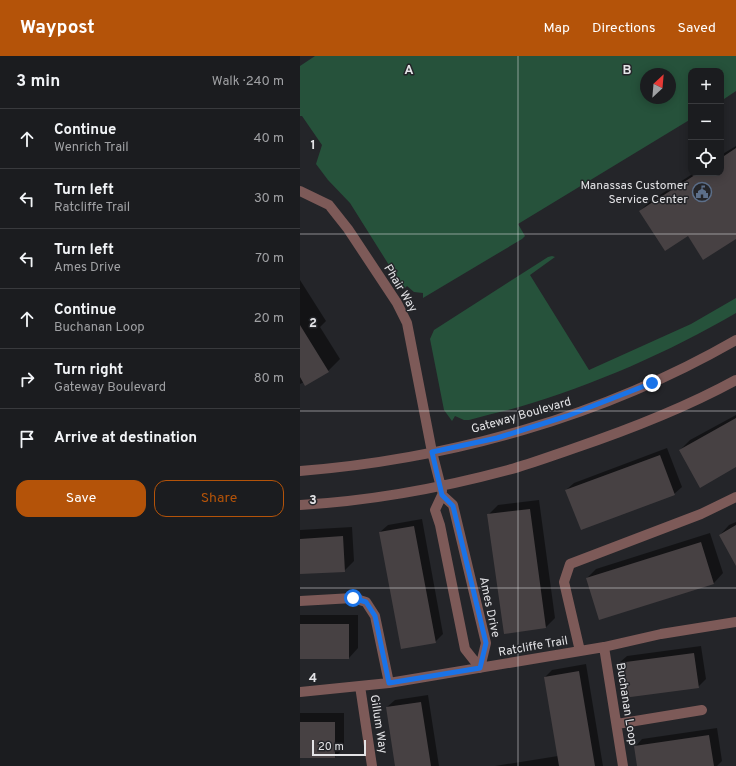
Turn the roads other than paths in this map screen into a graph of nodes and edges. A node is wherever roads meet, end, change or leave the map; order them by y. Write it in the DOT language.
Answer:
graph roads {
  1 [pos="300,191"];
  2 [pos="736,340"];
  3 [pos="736,380"];
  4 [pos="432,452"];
  5 [pos="300,471"];
  6 [pos="441,490"];
  7 [pos="736,497"];
  8 [pos="300,505"];
  9 [pos="300,601"];
  10 [pos="736,622"];
  11 [pos="604,647"];
  12 [pos="580,651"];
  13 [pos="480,668"];
  14 [pos="389,683"];
  15 [pos="360,686"];
  16 [pos="300,692"];
  17 [pos="702,710"];
  18 [pos="616,724"];
  19 [pos="372,766"];
  20 [pos="623,766"];
  1 -- 4 [label="street, Phair Way"];
  2 -- 4 [label="street, Gateway Boulevard"];
  3 -- 6 [label="street"];
  4 -- 5 [label="street, Gateway Boulevard"];
  4 -- 6 [label="street"];
  6 -- 8 [label="street"];
  6 -- 13 [label="street, Ames Drive"];
  6 -- 13 [label="street"];
  7 -- 12 [label="street, Ratcliffe Trail"];
  9 -- 14 [label="street"];
  10 -- 11 [label="street, Ratcliffe Trail"];
  11 -- 12 [label="street, Ratcliffe Trail"];
  11 -- 18 [label="street, Buchanan Loop"];
  12 -- 13 [label="street, Ratcliffe Trail"];
  13 -- 14 [label="street, Ratcliffe Trail"];
  14 -- 15 [label="street, Ratcliffe Trail"];
  15 -- 16 [label="street, Ratcliffe Trail"];
  15 -- 19 [label="street, Gillum Way"];
  17 -- 18 [label="street"];
  18 -- 20 [label="street, Buchanan Loop"];
}
